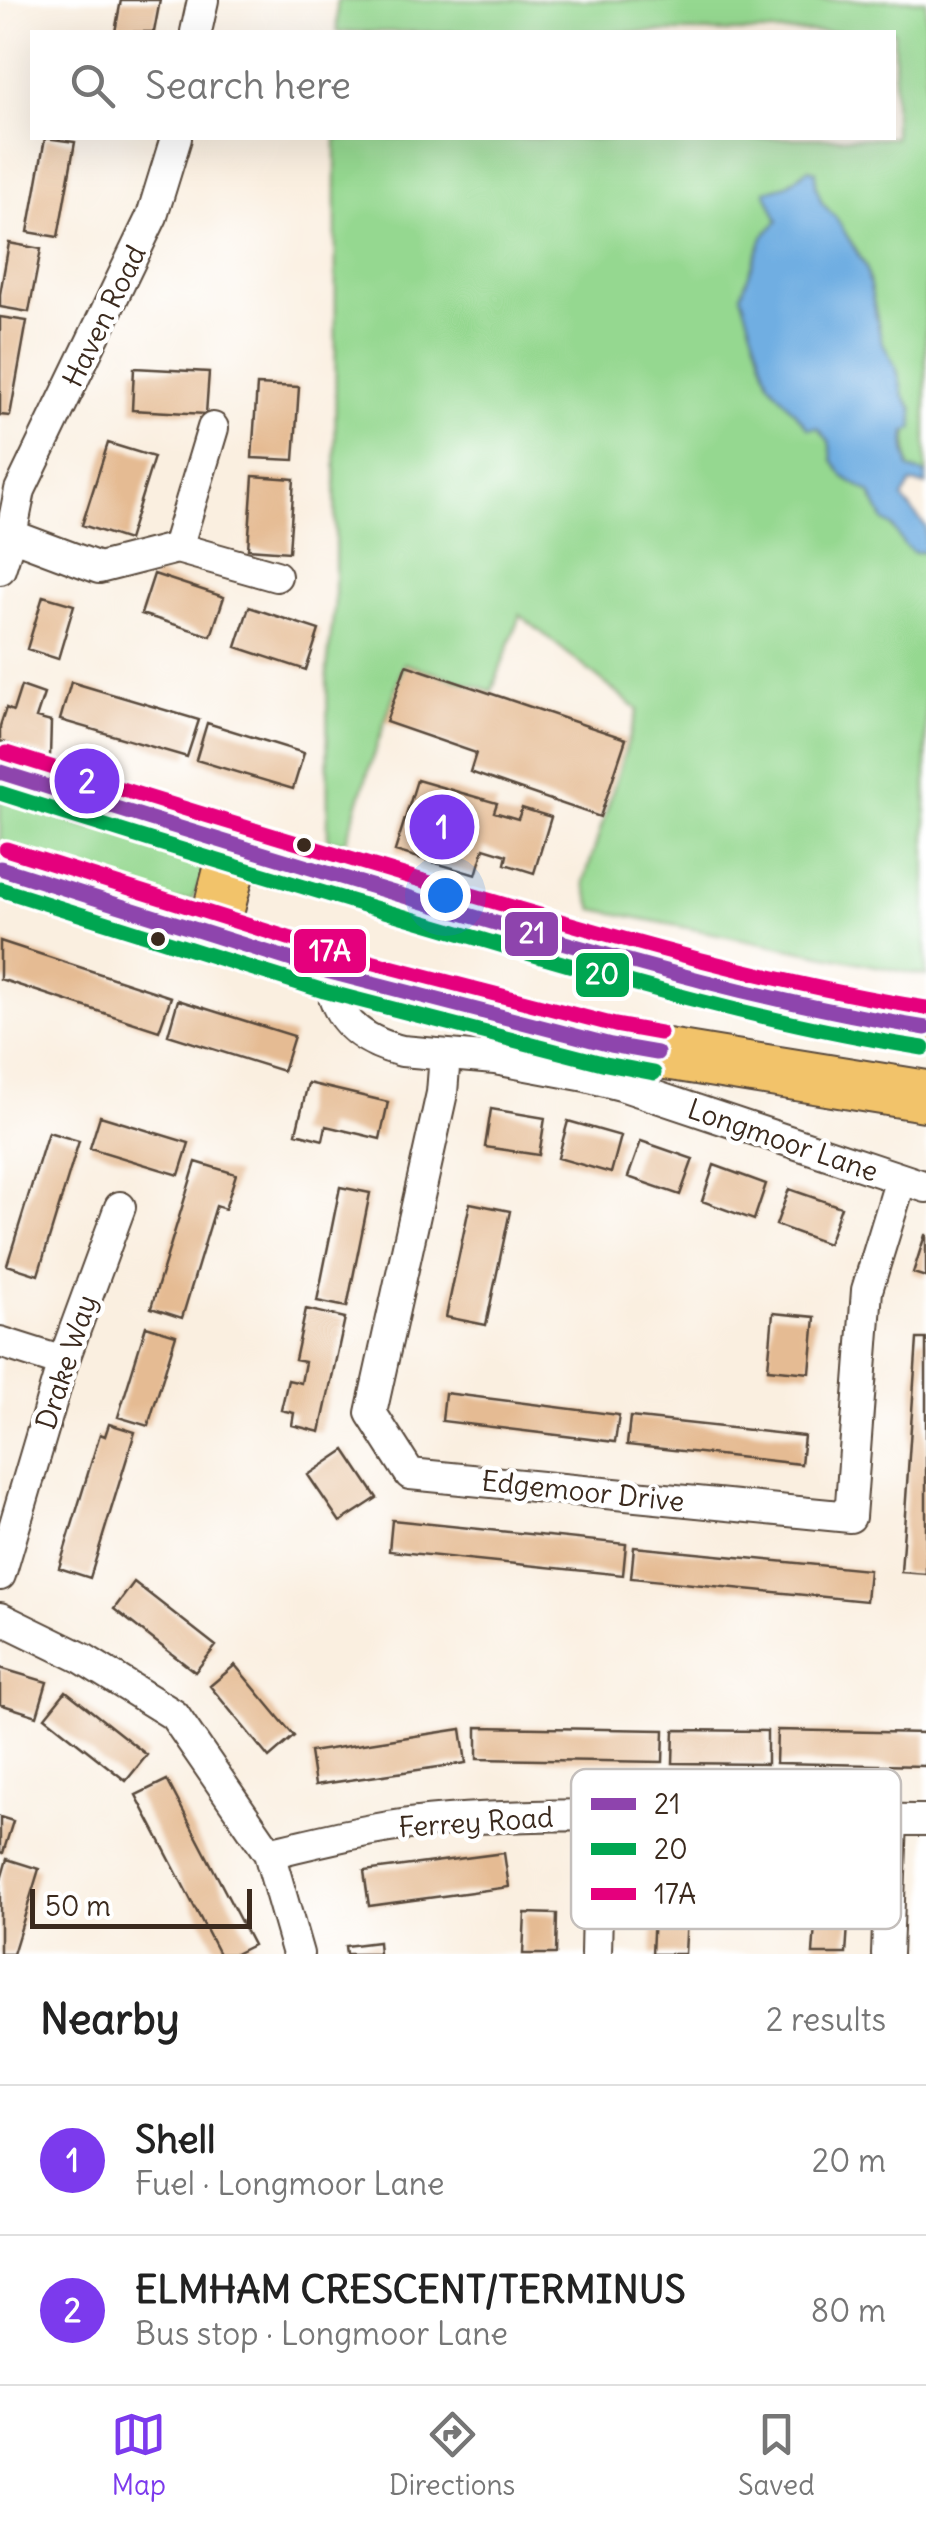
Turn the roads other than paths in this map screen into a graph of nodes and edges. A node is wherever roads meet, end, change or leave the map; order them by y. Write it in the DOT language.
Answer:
graph roads {
  1 [pos="202,0"];
  2 [pos="196,30"];
  3 [pos="175,140"];
  4 [pos="214,428"];
  5 [pos="10,486"];
  6 [pos="10,536"];
  7 [pos="177,548"];
  8 [pos="0,569"];
  9 [pos="276,576"];
  10 [pos="0,772"];
  11 [pos="236,847"];
  12 [pos="0,868"];
  13 [pos="212,936"];
  14 [pos="330,972"];
  15 [pos="926,1028"];
  16 [pos="445,1055"];
  17 [pos="926,1096"];
  18 [pos="913,1183"];
  19 [pos="120,1207"];
  20 [pos="0,1342"];
  21 [pos="63,1362"];
  22 [pos="0,1575"];
  23 [pos="0,1618"];
  24 [pos="571,1817"];
  25 [pos="269,1853"];
  26 [pos="597,1929"];
  27 [pos="888,1929"];
  28 [pos="298,1954"];
  29 [pos="596,1954"];
  30 [pos="887,1954"];
  1 -- 2 [label="street"];
  3 -- 5 [label="street, Haven Road"];
  4 -- 7 [label="street"];
  5 -- 6 [label="street, Haven Road"];
  6 -- 7 [label="street"];
  6 -- 8 [label="street, Haven Road"];
  7 -- 9 [label="street"];
  10 -- 11 [label="main road"];
  11 -- 13 [label="main road"];
  11 -- 15 [label="main road"];
  12 -- 13 [label="main road, Longmoor Lane"];
  13 -- 14 [label="main road, Longmoor Lane"];
  14 -- 16 [label="street, Longmoor Lane"];
  14 -- 17 [label="main road, Longmoor Lane"];
  16 -- 18 [label="street, Longmoor Lane"];
  16 -- 18 [label="street, Edgemoor Drive"];
  19 -- 21 [label="street, Drake Way"];
  20 -- 21 [label="street"];
  21 -- 22 [label="street, Drake Way"];
  23 -- 25 [label="street"];
  24 -- 25 [label="street, Ferrey Road"];
  25 -- 28 [label="street"];
  26 -- 29 [label="street"];
  27 -- 30 [label="street"];
}
